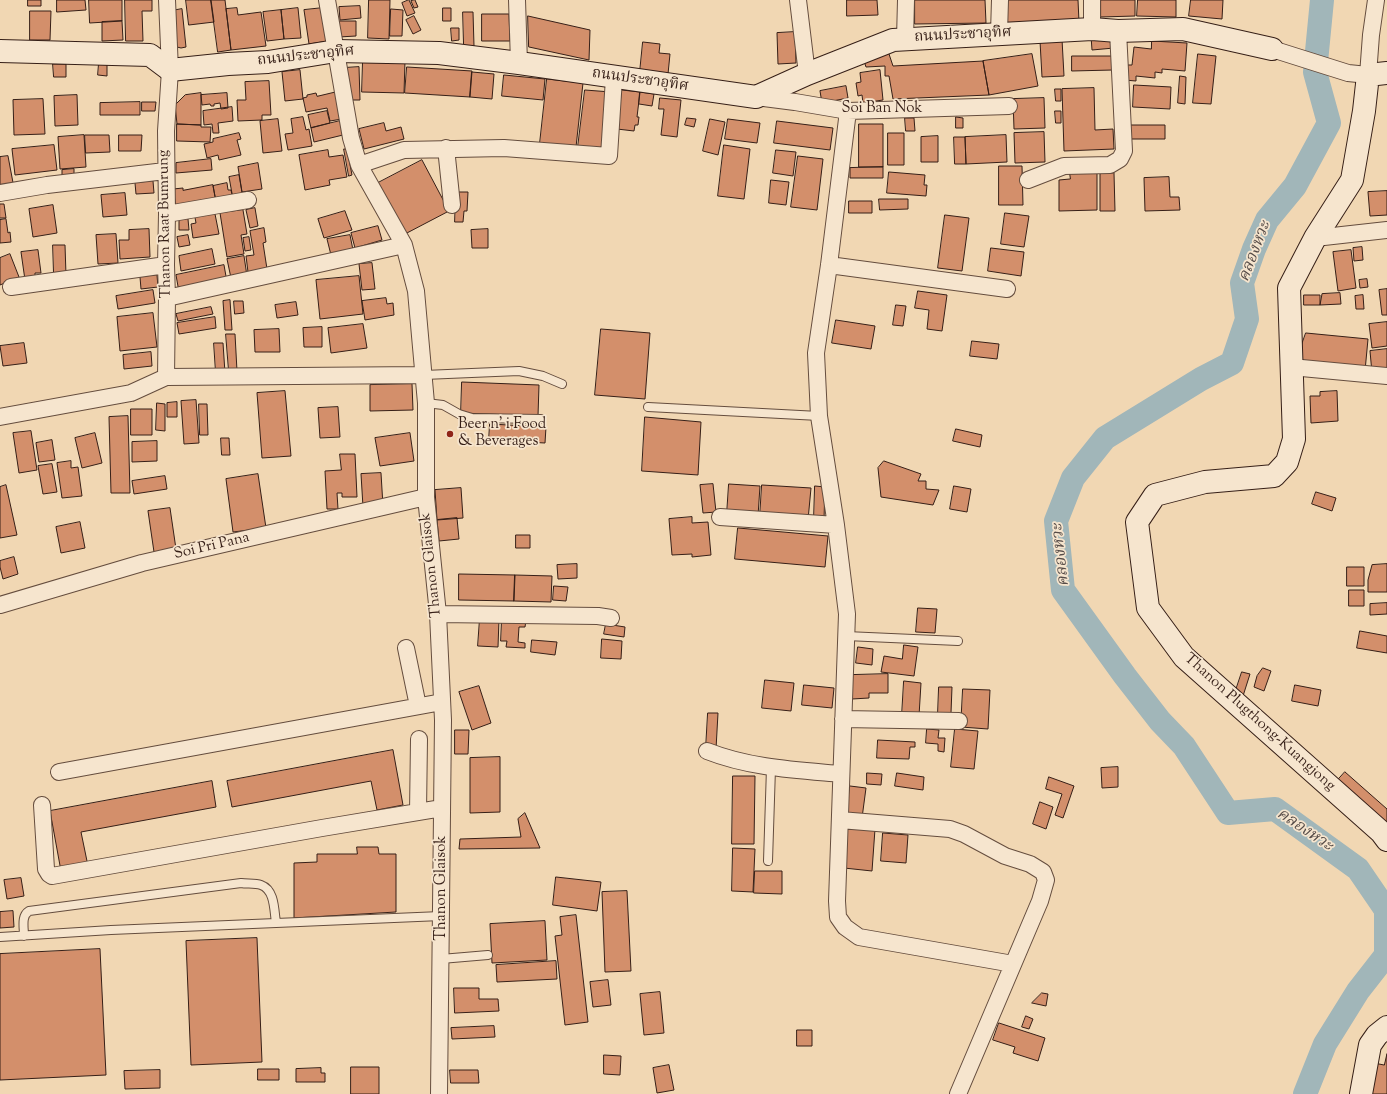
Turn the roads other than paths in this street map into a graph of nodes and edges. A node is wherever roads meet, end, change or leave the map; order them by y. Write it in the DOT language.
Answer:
graph roads {
  1 [pos="167,0"];
  2 [pos="327,0"];
  3 [pos="518,0"];
  4 [pos="798,0"];
  5 [pos="906,0"];
  6 [pos="1000,0"];
  7 [pos="1092,0"];
  8 [pos="1376,0"];
  9 [pos="1092,29"];
  10 [pos="1118,31"];
  11 [pos="999,33"];
  12 [pos="905,39"];
  13 [pos="1272,49"];
  14 [pos="0,51"];
  15 [pos="336,51"];
  16 [pos="519,63"];
  17 [pos="170,70"];
  18 [pos="1368,73"];
  19 [pos="807,74"];
  20 [pos="614,78"];
  21 [pos="756,97"];
  22 [pos="1009,106"];
  23 [pos="848,112"];
  24 [pos="446,148"];
  25 [pos="359,165"];
  26 [pos="166,171"];
  27 [pos="1028,180"];
  28 [pos="0,193"];
  29 [pos="248,200"];
  30 [pos="452,205"];
  31 [pos="167,214"];
  32 [pos="1387,230"];
  33 [pos="1315,238"];
  34 [pos="404,245"];
  35 [pos="166,265"];
  36 [pos="829,265"];
  37 [pos="11,287"];
  38 [pos="1007,289"];
  39 [pos="168,298"];
  40 [pos="1291,367"];
  41 [pos="424,375"];
  42 [pos="1387,376"];
  43 [pos="166,377"];
  44 [pos="562,384"];
  45 [pos="426,403"];
  46 [pos="648,407"];
  47 [pos="819,416"];
  48 [pos="0,417"];
  49 [pos="541,419"];
  50 [pos="426,497"];
  51 [pos="720,517"];
  52 [pos="836,525"];
  53 [pos="0,605"];
  54 [pos="438,614"];
  55 [pos="611,618"];
  56 [pos="846,636"];
  57 [pos="958,641"];
  58 [pos="406,648"];
  59 [pos="442,702"];
  60 [pos="418,706"];
  61 [pos="843,719"];
  62 [pos="959,721"];
  63 [pos="419,739"];
  64 [pos="707,751"];
  65 [pos="771,768"];
  66 [pos="59,772"];
  67 [pos="842,774"];
  68 [pos="42,805"];
  69 [pos="442,808"];
  70 [pos="418,812"];
  71 [pos="840,820"];
  72 [pos="1387,840"];
  73 [pos="768,860"];
  74 [pos="441,916"];
  75 [pos="276,923"];
  76 [pos="24,936"];
  77 [pos="0,937"];
  78 [pos="488,955"];
  79 [pos="441,959"];
  80 [pos="1013,964"];
  81 [pos="1387,1027"];
  82 [pos="439,1094"];
  83 [pos="958,1094"];
  84 [pos="1361,1094"];
  1 -- 17 [label="street, Thanon Raat Bumrung"];
  2 -- 15 [label="street, Thanon Glaisok"];
  3 -- 16 [label="street"];
  4 -- 19 [label="street"];
  5 -- 12 [label="street"];
  6 -- 11 [label="street"];
  7 -- 9 [label="street"];
  8 -- 18 [label="street"];
  9 -- 10 [label="street, ถนนประชาอุทิศ"];
  9 -- 11 [label="street, ถนนประชาอุทิศ"];
  10 -- 13 [label="street, ถนนประชาอุทิศ"];
  10 -- 27 [label="street"];
  11 -- 12 [label="street, ถนนประชาอุทิศ"];
  12 -- 19 [label="street, ถนนประชาอุทิศ"];
  13 -- 18 [label="street"];
  14 -- 17 [label="street"];
  15 -- 16 [label="street, ถนนประชาอุทิศ"];
  15 -- 17 [label="street, ถนนประชาอุทิศ"];
  15 -- 25 [label="street, Thanon Glaisok"];
  16 -- 20 [label="street, ถนนประชาอุทิศ"];
  17 -- 26 [label="street, Thanon Raat Bumrung"];
  18 -- 33 [label="street, Thanon Plugthong-Kuangjong"];
  19 -- 21 [label="street, ถนนประชาอุทิศ"];
  20 -- 21 [label="street, ถนนประชาอุทิศ"];
  20 -- 24 [label="street"];
  21 -- 23 [label="street, Soi Ban Nok"];
  22 -- 23 [label="street, Soi Ban Nok"];
  23 -- 36 [label="street"];
  24 -- 25 [label="street"];
  24 -- 30 [label="street"];
  25 -- 34 [label="street, Thanon Glaisok"];
  26 -- 28 [label="street"];
  26 -- 31 [label="street, Thanon Raat Bumrung"];
  29 -- 31 [label="street"];
  31 -- 35 [label="street, Thanon Raat Bumrung"];
  32 -- 33 [label="street"];
  33 -- 40 [label="street, Thanon Plugthong-Kuangjong"];
  34 -- 39 [label="street"];
  34 -- 41 [label="street, Thanon Glaisok"];
  35 -- 37 [label="street"];
  35 -- 39 [label="street, Thanon Raat Bumrung"];
  36 -- 38 [label="street"];
  36 -- 47 [label="street"];
  39 -- 43 [label="street, Thanon Raat Bumrung"];
  40 -- 42 [label="street"];
  40 -- 72 [label="street, Thanon Plugthong-Kuangjong"];
  41 -- 43 [label="street"];
  41 -- 44 [label="lane"];
  41 -- 45 [label="street, Thanon Glaisok"];
  43 -- 48 [label="street"];
  45 -- 49 [label="lane"];
  45 -- 50 [label="street, Thanon Glaisok"];
  46 -- 47 [label="lane"];
  47 -- 52 [label="street"];
  50 -- 53 [label="street, Soi Pri Pana"];
  50 -- 54 [label="street, Thanon Glaisok"];
  51 -- 52 [label="street"];
  52 -- 56 [label="street"];
  54 -- 55 [label="street"];
  54 -- 59 [label="street, Thanon Glaisok"];
  56 -- 57 [label="lane"];
  56 -- 61 [label="street"];
  58 -- 60 [label="street"];
  59 -- 60 [label="street"];
  59 -- 69 [label="street, Thanon Glaisok"];
  60 -- 66 [label="street"];
  61 -- 62 [label="street"];
  61 -- 67 [label="street"];
  63 -- 70 [label="street"];
  64 -- 65 [label="street"];
  65 -- 67 [label="street"];
  65 -- 73 [label="lane"];
  67 -- 71 [label="street"];
  68 -- 70 [label="street"];
  69 -- 70 [label="street"];
  69 -- 74 [label="street, Thanon Glaisok"];
  71 -- 80 [label="street"];
  71 -- 80 [label="street"];
  74 -- 75 [label="lane"];
  74 -- 79 [label="street, Thanon Glaisok"];
  75 -- 76 [label="lane"];
  75 -- 76 [label="lane"];
  76 -- 77 [label="lane"];
  78 -- 79 [label="lane"];
  79 -- 82 [label="street, Thanon Glaisok"];
  80 -- 83 [label="street"];
  81 -- 84 [label="street"];
}
